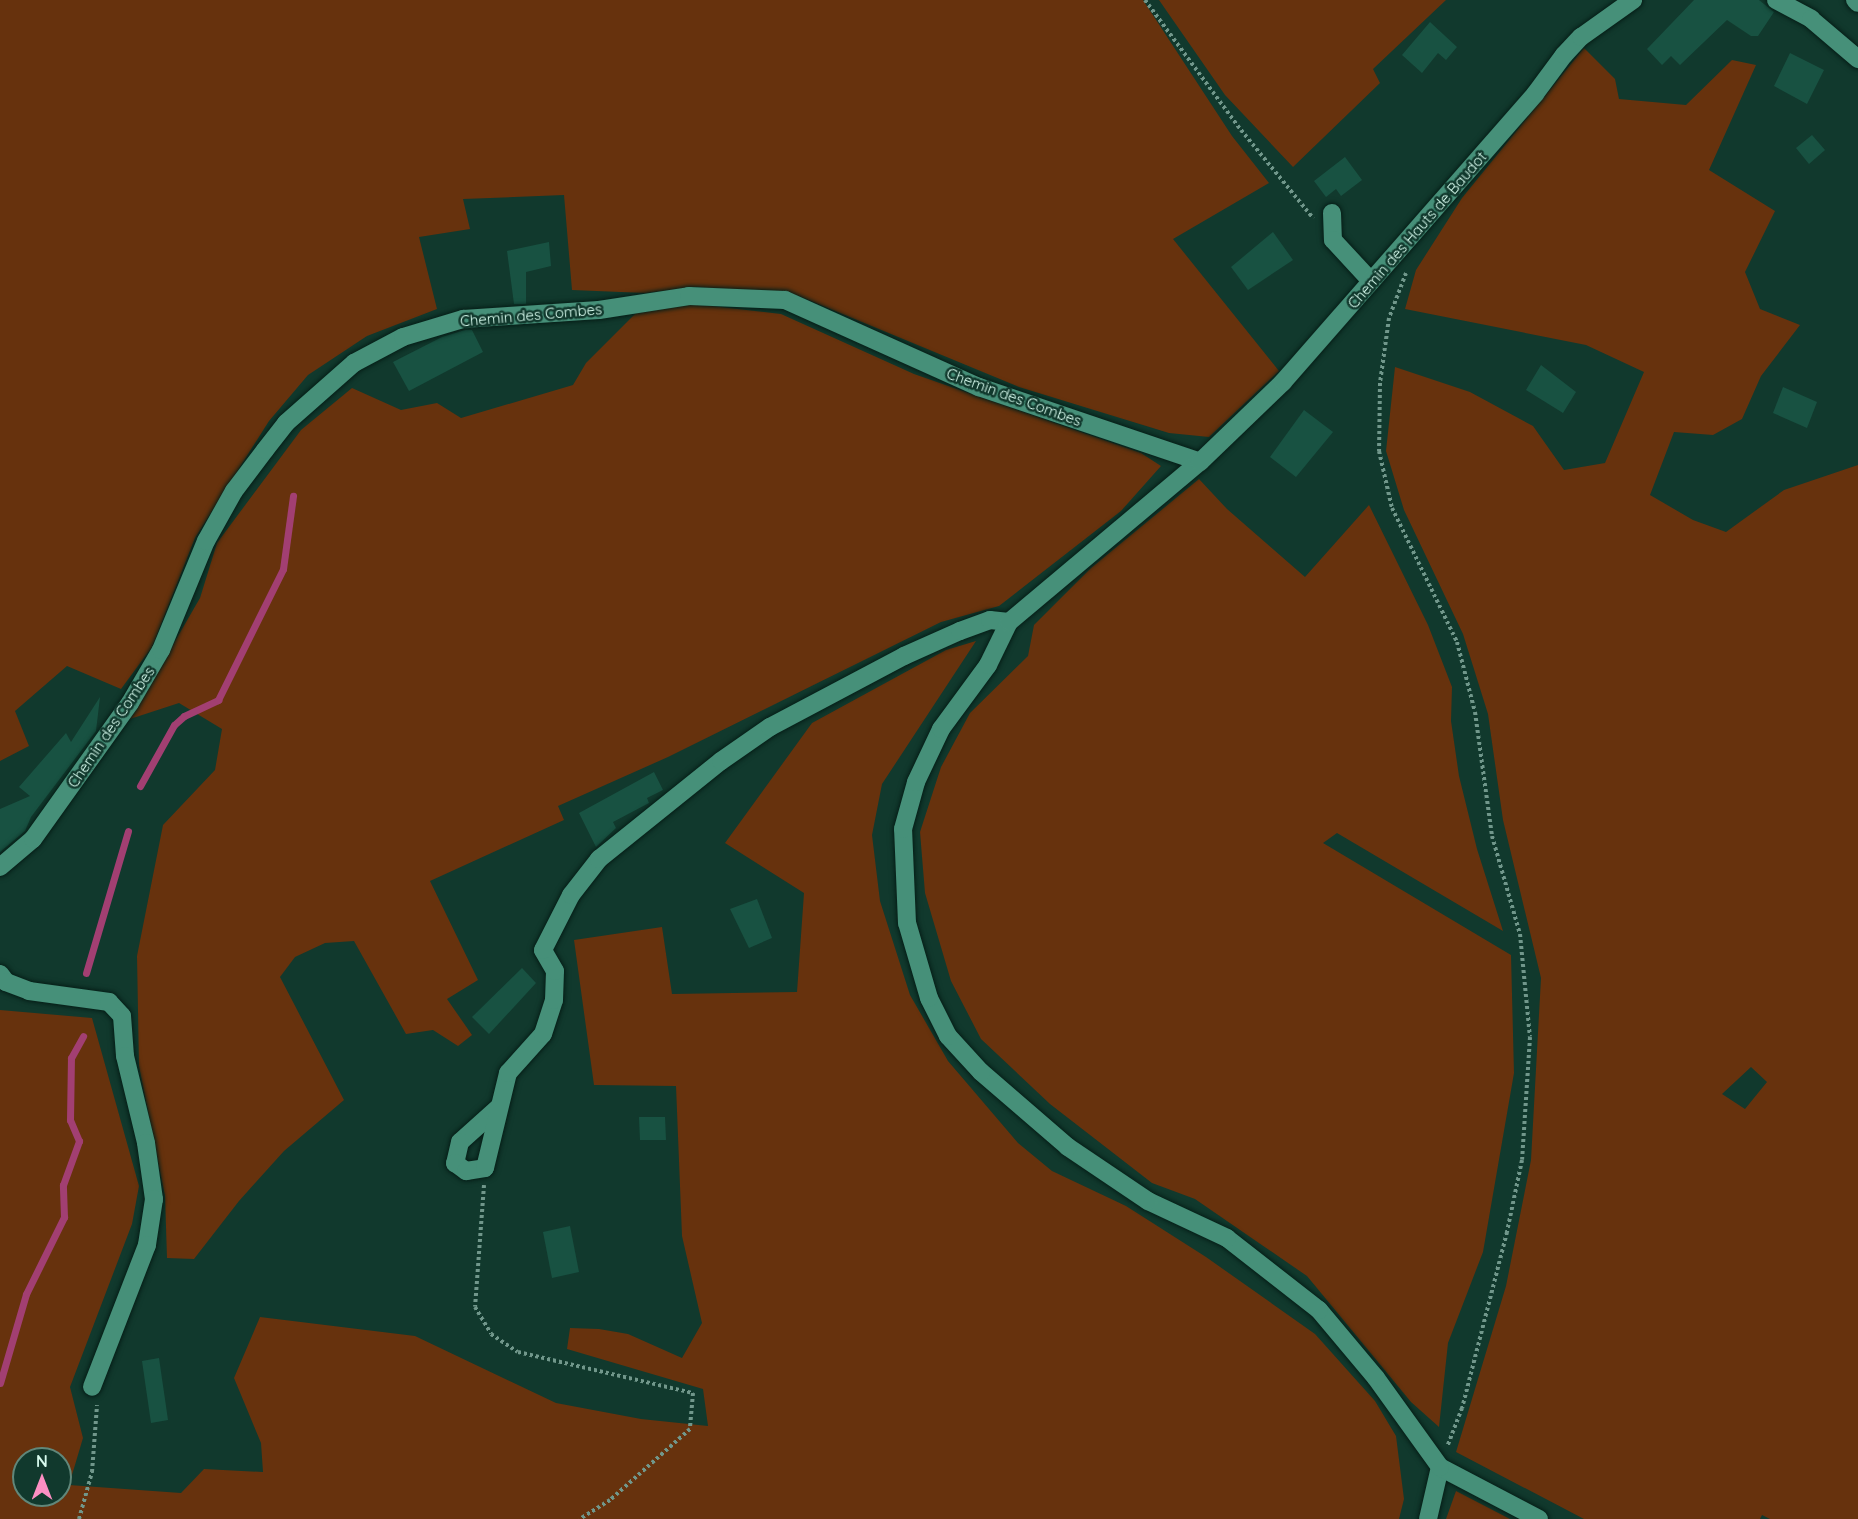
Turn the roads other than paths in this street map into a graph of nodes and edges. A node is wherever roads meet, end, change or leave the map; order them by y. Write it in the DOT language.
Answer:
graph roads {
  1 [pos="1633,0"];
  2 [pos="1776,0"];
  3 [pos="1858,59"];
  4 [pos="1332,213"];
  5 [pos="1371,281"];
  6 [pos="1200,462"];
  7 [pos="1009,622"];
  8 [pos="0,867"];
  9 [pos="0,974"];
  10 [pos="499,1107"];
  11 [pos="92,1387"];
  12 [pos="1440,1467"];
  13 [pos="1428,1519"];
  14 [pos="1539,1519"];
  1 -- 5 [label="street, Chemin des Hauts de Baudot"];
  2 -- 3 [label="street"];
  4 -- 5 [label="street"];
  5 -- 6 [label="street, Chemin des Hauts de Baudot"];
  6 -- 7 [label="street, Chemin des Hauts de Baudot"];
  6 -- 8 [label="street, Chemin des Combes"];
  7 -- 10 [label="street"];
  7 -- 12 [label="street"];
  9 -- 11 [label="street"];
  10 -- 10 [label="street"];
  12 -- 13 [label="street"];
  12 -- 14 [label="street"];
}
